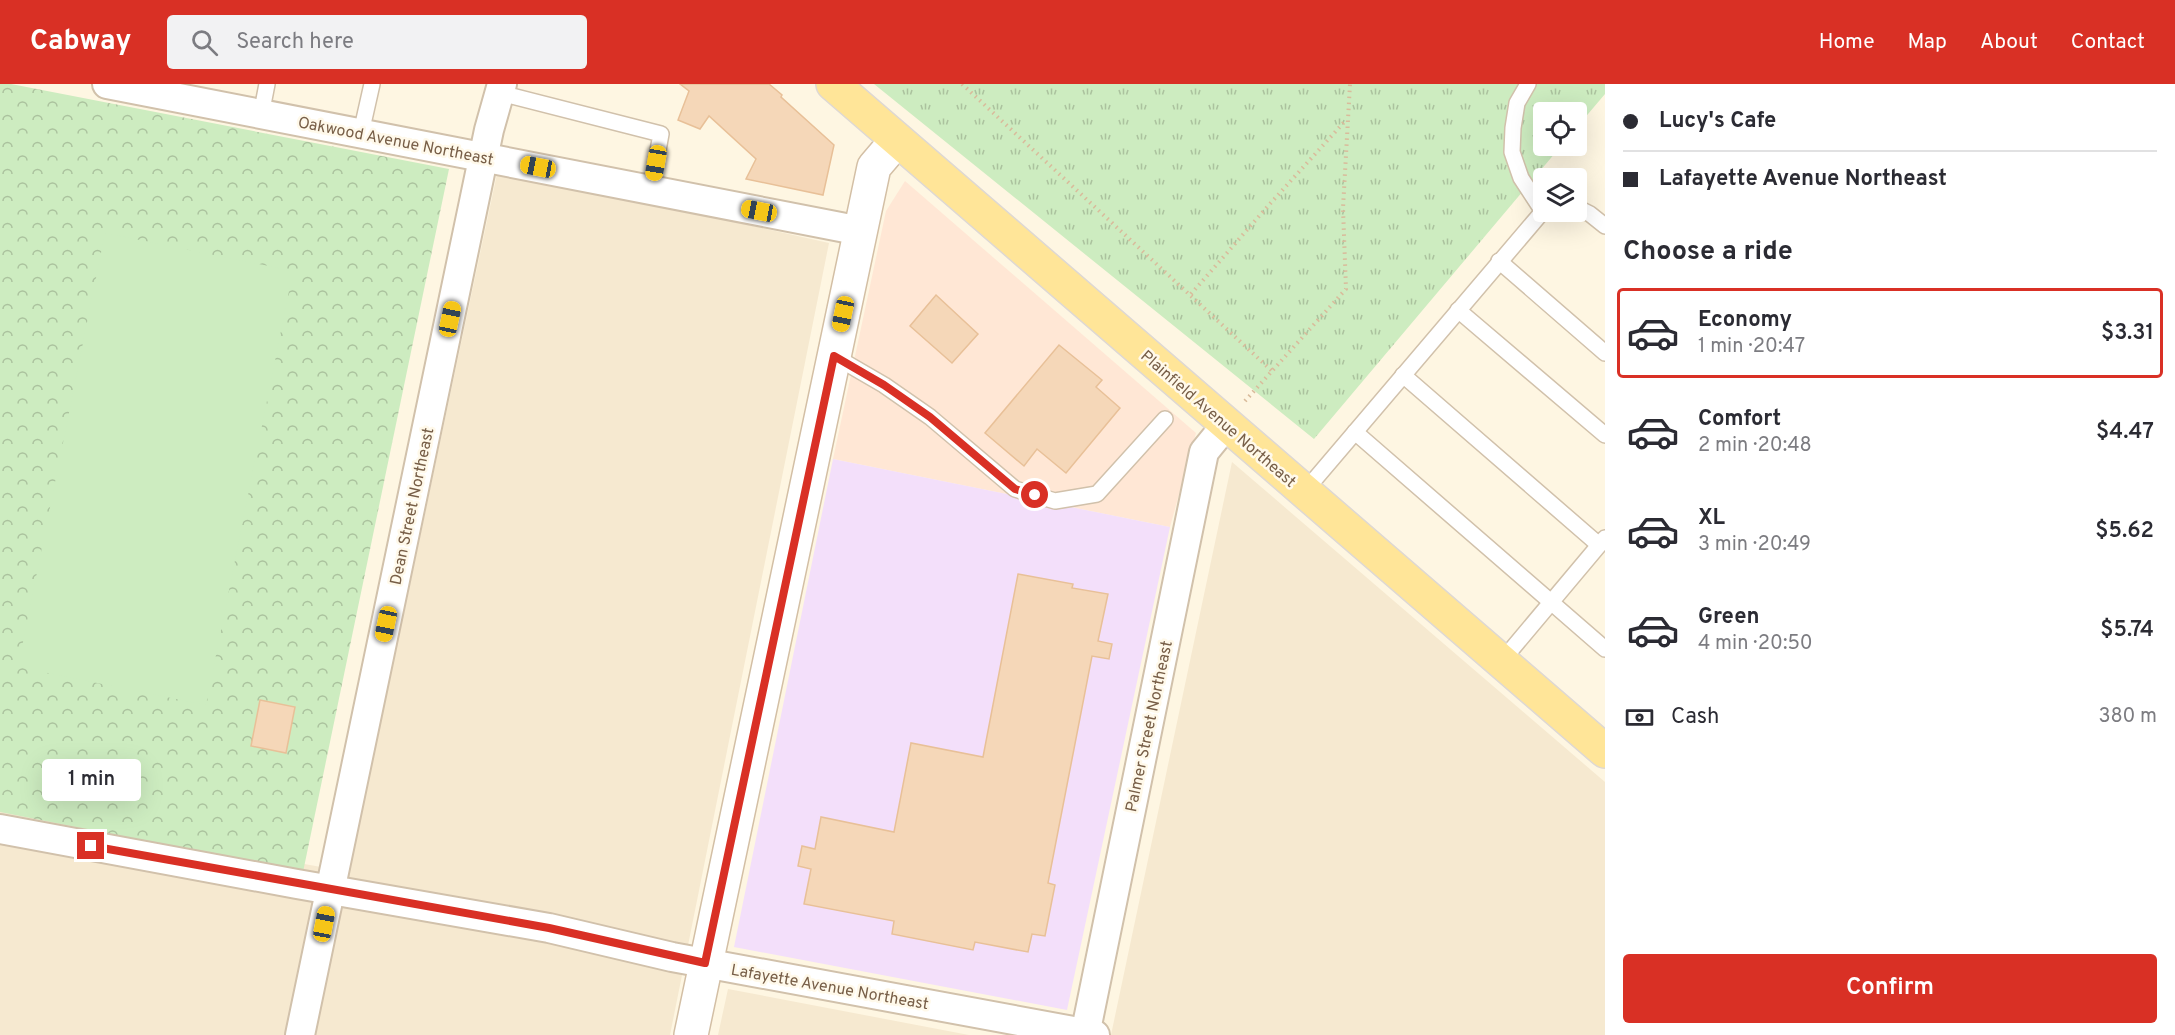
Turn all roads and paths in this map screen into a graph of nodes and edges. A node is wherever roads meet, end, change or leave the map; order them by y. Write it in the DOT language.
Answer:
graph roads {
  1 [pos="107,84"];
  2 [pos="267,84"];
  3 [pos="372,84"];
  4 [pos="833,84"];
  5 [pos="962,84"];
  6 [pos="1350,84"];
  7 [pos="1528,84"];
  8 [pos="501,89"];
  9 [pos="261,115"];
  10 [pos="1347,119"];
  11 [pos="361,133"];
  12 [pos="897,140"];
  13 [pos="484,156"];
  14 [pos="651,189"];
  15 [pos="1533,195"];
  16 [pos="1587,212"];
  17 [pos="1533,222"];
  18 [pos="1605,226"];
  19 [pos="861,231"];
  20 [pos="1499,261"];
  21 [pos="1191,294"];
  22 [pos="1458,310"];
  23 [pos="1605,353"];
  24 [pos="834,356"];
  25 [pos="1272,371"];
  26 [pos="1403,375"];
  27 [pos="1165,418"];
  28 [pos="1226,425"];
  29 [pos="1355,432"];
  30 [pos="1605,435"];
  31 [pos="1304,492"];
  32 [pos="1602,541"];
  33 [pos="1551,603"];
  34 [pos="1605,649"];
  35 [pos="1502,662"];
  36 [pos="1605,751"];
  37 [pos="0,829"];
  38 [pos="331,890"];
  39 [pos="705,963"];
  40 [pos="1088,1034"];
  41 [pos="300,1035"];
  42 [pos="690,1035"];
  1 -- 9 [label="street, Oakwood Avenue Northeast"];
  2 -- 9 [label="lane"];
  3 -- 11 [label="lane"];
  4 -- 12 [label="main road, Plainfield Avenue Northeast"];
  5 -- 21 [label="path"];
  6 -- 10 [label="path"];
  7 -- 15 [label="lane"];
  8 -- 13 [label="street, Dean Street Northeast"];
  8 -- 14 [label="lane"];
  9 -- 11 [label="street, Oakwood Avenue Northeast"];
  10 -- 21 [label="path"];
  10 -- 25 [label="path"];
  11 -- 13 [label="street, Oakwood Avenue Northeast"];
  12 -- 19 [label="main road"];
  12 -- 28 [label="main road, Plainfield Avenue Northeast"];
  13 -- 14 [label="street, Oakwood Avenue Northeast"];
  13 -- 38 [label="street, Dean Street Northeast"];
  14 -- 19 [label="street, Oakwood Avenue Northeast"];
  16 -- 18 [label="lane"];
  17 -- 20 [label="lane"];
  19 -- 24 [label="main road"];
  20 -- 22 [label="lane"];
  20 -- 23 [label="lane"];
  21 -- 25 [label="path"];
  22 -- 26 [label="lane"];
  22 -- 30 [label="lane"];
  24 -- 27 [label="lane"];
  24 -- 39 [label="main road"];
  25 -- 28 [label="path"];
  26 -- 29 [label="lane"];
  26 -- 32 [label="lane"];
  28 -- 31 [label="main road, Plainfield Avenue Northeast"];
  28 -- 40 [label="street, Palmer Street Northeast"];
  29 -- 31 [label="lane"];
  29 -- 33 [label="lane"];
  31 -- 35 [label="main road, Plainfield Avenue Northeast"];
  32 -- 33 [label="lane"];
  33 -- 34 [label="lane"];
  33 -- 35 [label="lane"];
  35 -- 36 [label="main road, Plainfield Avenue Northeast"];
  37 -- 38 [label="street, Lafayette Avenue Northeast"];
  38 -- 39 [label="street, Lafayette Avenue Northeast"];
  38 -- 41 [label="street, Dean Street Northeast"];
  39 -- 40 [label="street, Lafayette Avenue Northeast"];
  39 -- 42 [label="main road"];
}
